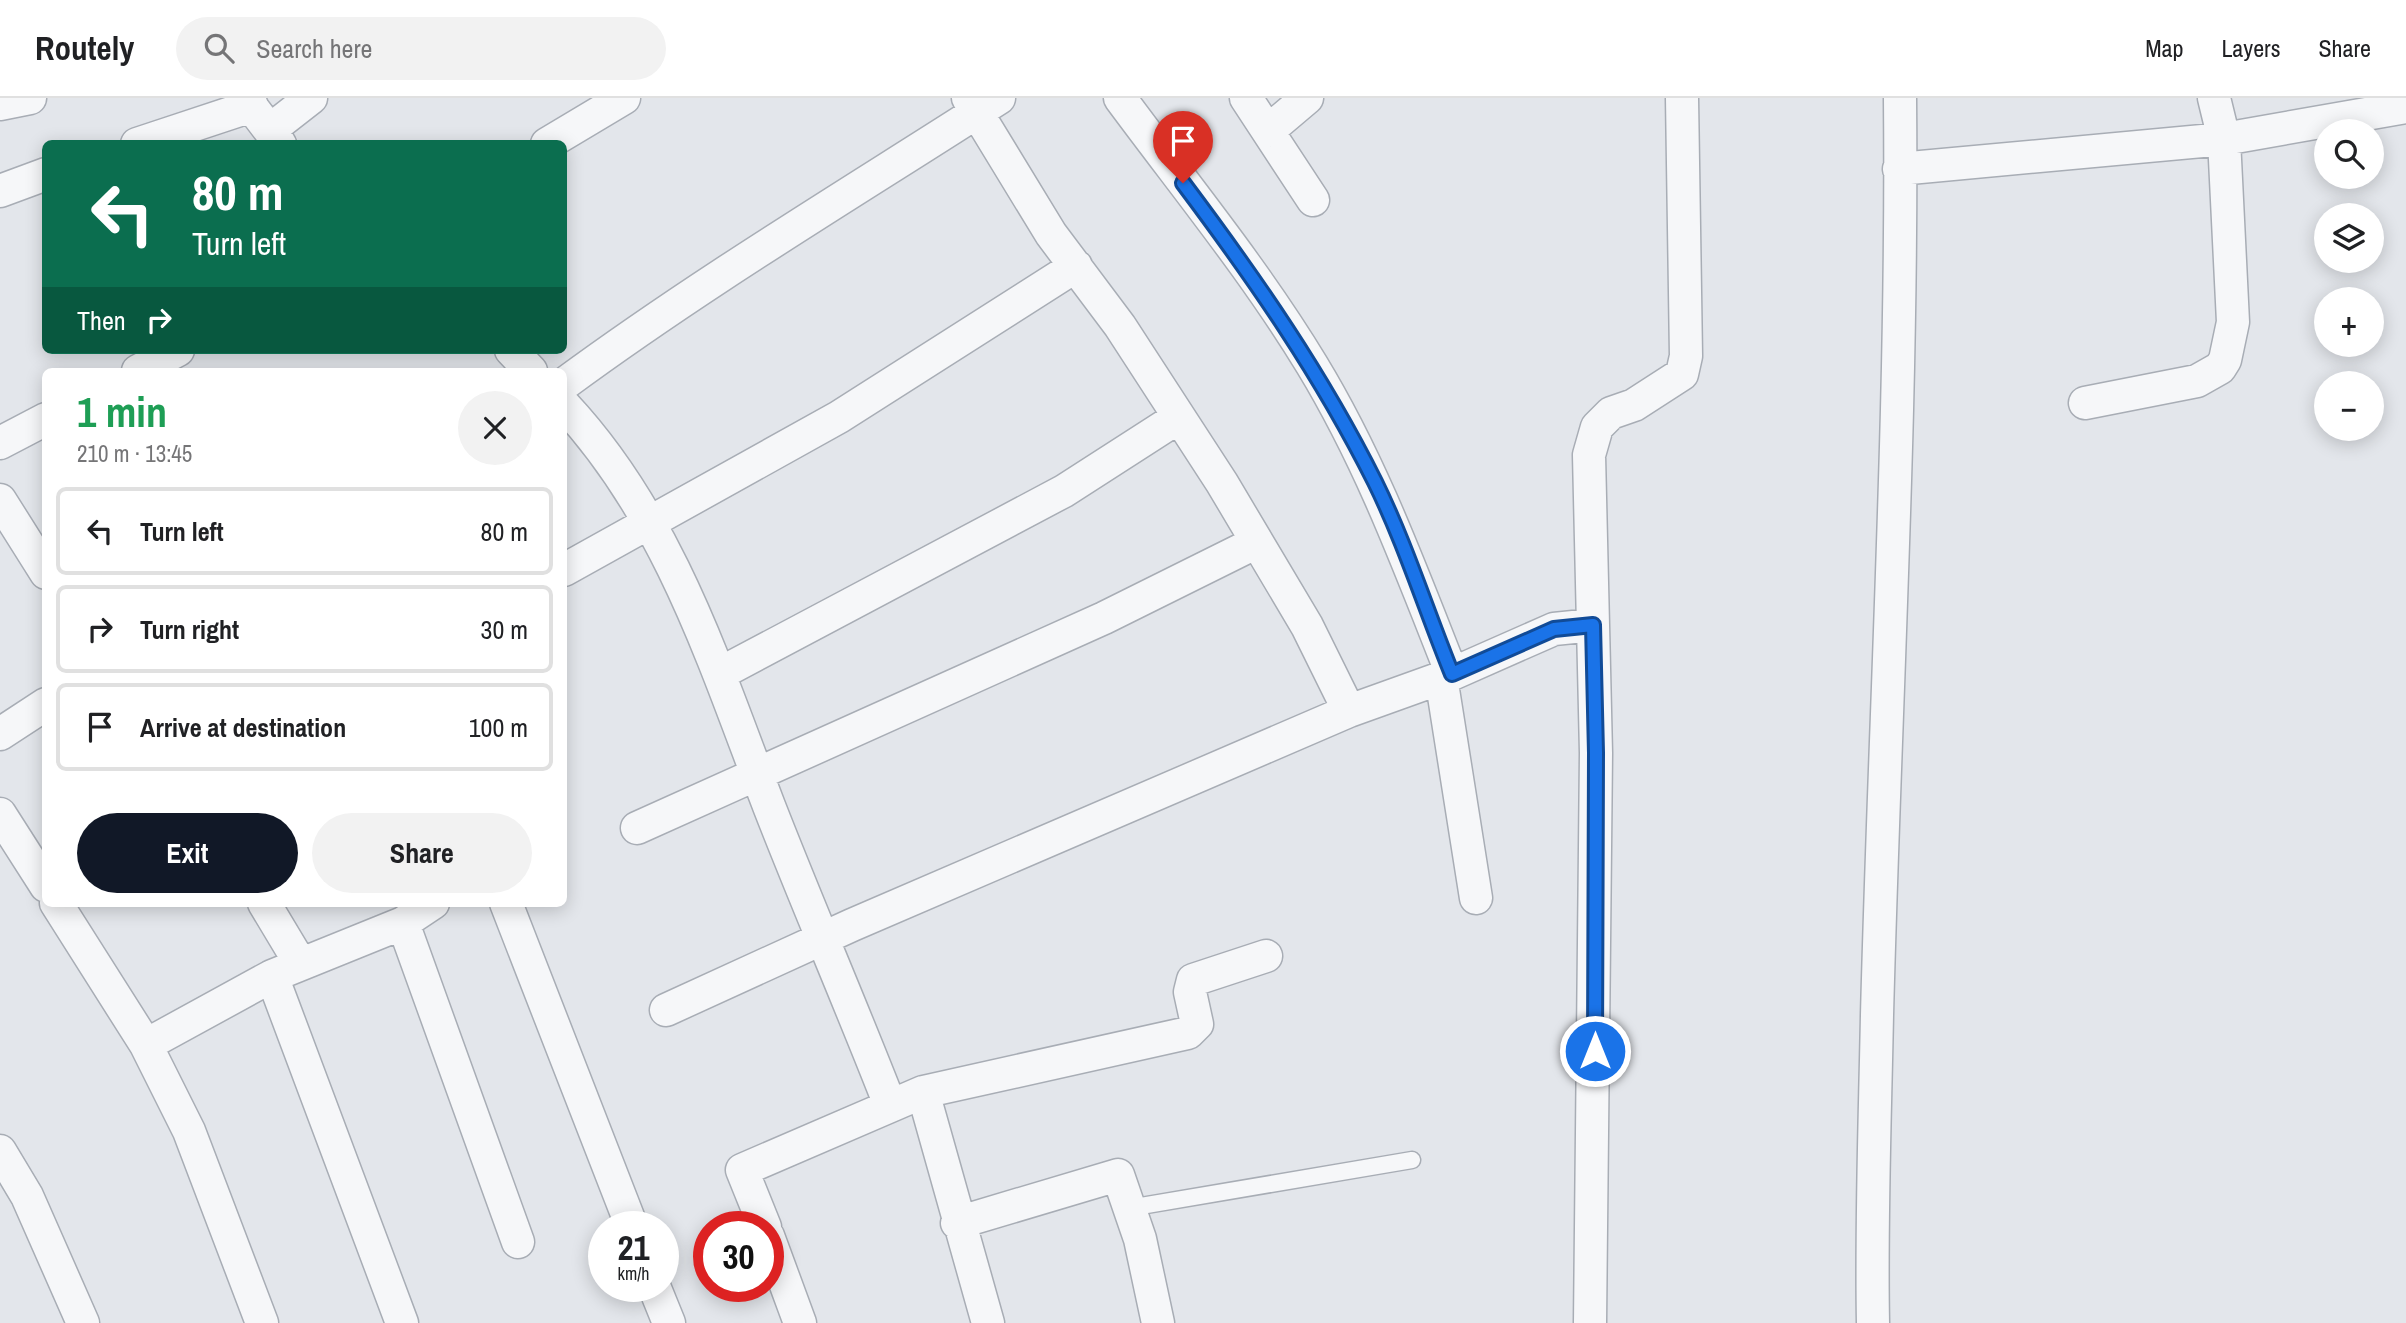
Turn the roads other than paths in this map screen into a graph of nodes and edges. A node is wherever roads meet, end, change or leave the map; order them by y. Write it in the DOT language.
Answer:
graph roads {
  1 [pos="30,98"];
  2 [pos="312,98"];
  3 [pos="624,98"];
  4 [pos="1120,98"];
  5 [pos="1246,98"];
  6 [pos="1307,98"];
  7 [pos="1682,98"];
  8 [pos="1900,98"];
  9 [pos="2214,98"];
  10 [pos="981,103"];
  11 [pos="0,104"];
  12 [pos="2406,107"];
  13 [pos="262,119"];
  14 [pos="1268,131"];
  15 [pos="2224,139"];
  16 [pos="157,140"];
  17 [pos="554,140"];
  18 [pos="1899,169"];
  19 [pos="42,175"];
  20 [pos="0,191"];
  21 [pos="1313,200"];
  22 [pos="1076,266"];
  23 [pos="170,354"];
  24 [pos="515,354"];
  25 [pos="144,368"];
  26 [pos="528,368"];
  27 [pos="567,382"];
  28 [pos="2085,403"];
  29 [pos="567,409"];
  30 [pos="1179,417"];
  31 [pos="42,421"];
  32 [pos="0,443"];
  33 [pos="0,500"];
  34 [pos="650,522"];
  35 [pos="1257,542"];
  36 [pos="42,567"];
  37 [pos="567,568"];
  38 [pos="1593,625"];
  39 [pos="719,674"];
  40 [pos="1446,675"];
  41 [pos="42,707"];
  42 [pos="1349,711"];
  43 [pos="0,734"];
  44 [pos="757,774"];
  45 [pos="0,814"];
  46 [pos="637,828"];
  47 [pos="42,880"];
  48 [pos="1476,898"];
  49 [pos="59,907"];
  50 [pos="265,907"];
  51 [pos="427,907"];
  52 [pos="508,907"];
  53 [pos="403,923"];
  54 [pos="825,938"];
  55 [pos="1266,956"];
  56 [pos="286,970"];
  57 [pos="666,1010"];
  58 [pos="146,1045"];
  59 [pos="923,1093"];
  60 [pos="890,1105"];
  61 [pos="0,1151"];
  62 [pos="1412,1160"];
  63 [pos="1129,1208"];
  64 [pos="626,1211"];
  65 [pos="759,1211"];
  66 [pos="957,1223"];
  67 [pos="518,1242"];
  68 [pos="784,1280"];
  69 [pos="660,1302"];
  70 [pos="83,1323"];
  71 [pos="262,1323"];
  72 [pos="402,1323"];
  73 [pos="668,1323"];
  74 [pos="800,1323"];
  75 [pos="988,1323"];
  76 [pos="1158,1323"];
  77 [pos="1590,1323"];
  78 [pos="1873,1323"];
  1 -- 11 [label="street"];
  2 -- 13 [label="street"];
  3 -- 17 [label="street"];
  4 -- 40 [label="street"];
  5 -- 14 [label="street"];
  6 -- 14 [label="street"];
  7 -- 38 [label="street"];
  8 -- 18 [label="street"];
  9 -- 15 [label="street"];
  10 -- 22 [label="street"];
  10 -- 27 [label="street"];
  12 -- 15 [label="street"];
  13 -- 16 [label="street"];
  14 -- 21 [label="street"];
  15 -- 18 [label="street"];
  15 -- 28 [label="street"];
  18 -- 78 [label="street"];
  19 -- 20 [label="street"];
  22 -- 30 [label="street"];
  22 -- 34 [label="street"];
  23 -- 25 [label="street"];
  24 -- 26 [label="street"];
  29 -- 34 [label="street"];
  30 -- 35 [label="street"];
  30 -- 39 [label="street"];
  31 -- 32 [label="street"];
  33 -- 36 [label="street"];
  34 -- 37 [label="street"];
  34 -- 39 [label="street"];
  35 -- 42 [label="street"];
  35 -- 44 [label="street"];
  38 -- 40 [label="street"];
  38 -- 77 [label="street"];
  39 -- 44 [label="street"];
  40 -- 42 [label="street"];
  40 -- 48 [label="street"];
  41 -- 43 [label="street"];
  42 -- 54 [label="street"];
  44 -- 46 [label="street"];
  44 -- 54 [label="street"];
  45 -- 47 [label="street"];
  49 -- 58 [label="street"];
  50 -- 56 [label="street"];
  51 -- 53 [label="street"];
  52 -- 64 [label="street"];
  53 -- 56 [label="street"];
  53 -- 67 [label="street"];
  54 -- 57 [label="street"];
  54 -- 60 [label="street"];
  55 -- 59 [label="street"];
  56 -- 58 [label="street"];
  56 -- 72 [label="street"];
  58 -- 71 [label="street"];
  59 -- 60 [label="street"];
  59 -- 66 [label="street"];
  60 -- 65 [label="street"];
  61 -- 70 [label="street"];
  62 -- 63 [label="lane"];
  63 -- 66 [label="street"];
  63 -- 76 [label="street"];
  66 -- 75 [label="street"];
  68 -- 74 [label="street"];
  69 -- 73 [label="street"];
}
